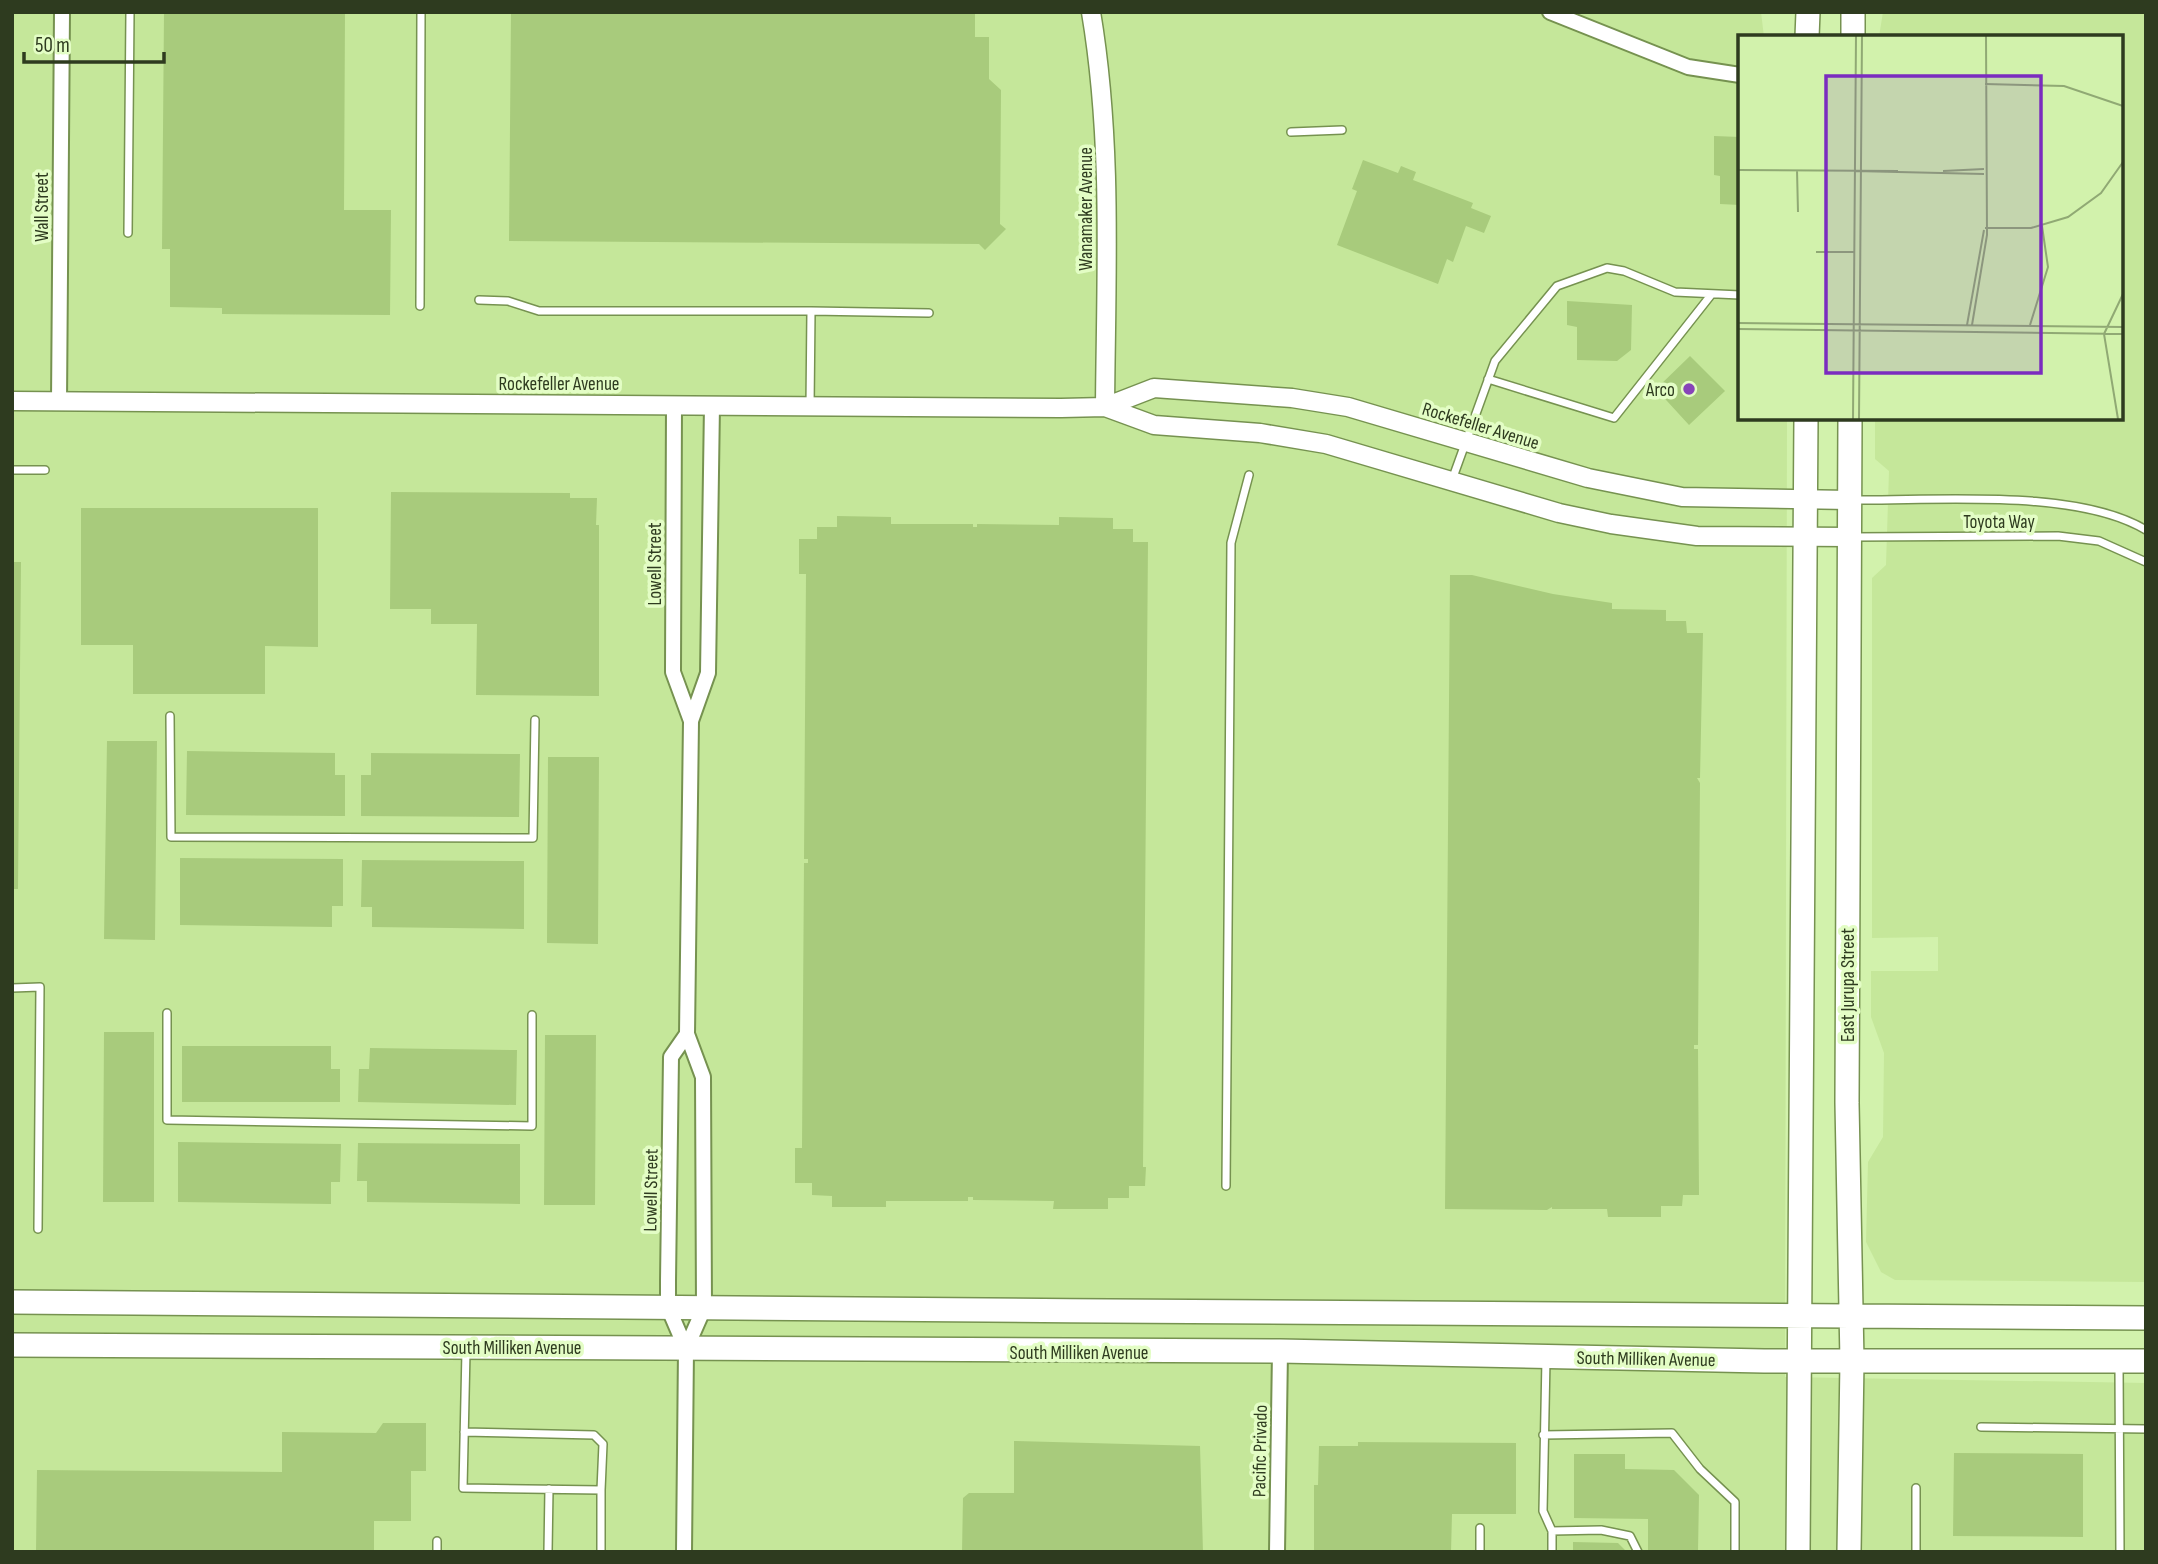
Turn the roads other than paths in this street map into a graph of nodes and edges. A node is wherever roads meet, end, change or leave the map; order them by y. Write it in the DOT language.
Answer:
graph roads {
  1 [pos="62,12"];
  2 [pos="130,12"];
  3 [pos="421,12"];
  4 [pos="1091,12"];
  5 [pos="1550,12"];
  6 [pos="1808,12"];
  7 [pos="1853,12"];
  8 [pos="1807,35"];
  9 [pos="1853,35"];
  10 [pos="1738,75"];
  11 [pos="1342,130"];
  12 [pos="1291,132"];
  13 [pos="128,233"];
  14 [pos="1711,295"];
  15 [pos="1738,295"];
  16 [pos="479,300"];
  17 [pos="420,306"];
  18 [pos="811,311"];
  19 [pos="929,313"];
  20 [pos="1488,379"];
  21 [pos="12,401"];
  22 [pos="60,402"];
  23 [pos="674,405"];
  24 [pos="712,405"];
  25 [pos="810,406"];
  26 [pos="1105,407"];
  27 [pos="1806,420"];
  28 [pos="1850,420"];
  29 [pos="1464,443"];
  30 [pos="12,470"];
  31 [pos="45,470"];
  32 [pos="1249,475"];
  33 [pos="1452,480"];
  34 [pos="1805,499"];
  35 [pos="1849,500"];
  36 [pos="2146,530"];
  37 [pos="1848,537"];
  38 [pos="1805,538"];
  39 [pos="2146,562"];
  40 [pos="170,716"];
  41 [pos="535,720"];
  42 [pos="691,721"];
  43 [pos="12,988"];
  44 [pos="167,1013"];
  45 [pos="532,1015"];
  46 [pos="687,1034"];
  47 [pos="1226,1186"];
  48 [pos="38,1229"];
  49 [pos="12,1302"];
  50 [pos="668,1307"];
  51 [pos="704,1308"];
  52 [pos="1800,1314"];
  53 [pos="1851,1315"];
  54 [pos="2146,1318"];
  55 [pos="12,1345"];
  56 [pos="466,1347"];
  57 [pos="686,1349"];
  58 [pos="1280,1351"];
  59 [pos="1547,1356"];
  60 [pos="1799,1360"];
  61 [pos="1852,1360"];
  62 [pos="2119,1361"];
  63 [pos="2146,1361"];
  64 [pos="1981,1427"];
  65 [pos="2120,1429"];
  66 [pos="2146,1429"];
  67 [pos="464,1432"];
  68 [pos="1543,1435"];
  69 [pos="1916,1488"];
  70 [pos="548,1489"];
  71 [pos="601,1490"];
  72 [pos="1480,1528"];
  73 [pos="1552,1531"];
  74 [pos="437,1541"];
  75 [pos="437,1552"];
  76 [pos="548,1552"];
  77 [pos="601,1552"];
  78 [pos="684,1552"];
  79 [pos="1277,1552"];
  80 [pos="1480,1552"];
  81 [pos="1552,1552"];
  82 [pos="1638,1552"];
  83 [pos="1735,1552"];
  84 [pos="1798,1552"];
  85 [pos="1849,1552"];
  86 [pos="1916,1552"];
  87 [pos="2120,1552"];
  1 -- 22 [label="street, Wall Street"];
  2 -- 13 [label="lane"];
  3 -- 17 [label="lane"];
  4 -- 26 [label="street, Wanamaker Avenue"];
  5 -- 10 [label="street"];
  6 -- 8 [label="main road"];
  7 -- 9 [label="main road"];
  11 -- 12 [label="lane"];
  14 -- 15 [label="lane"];
  14 -- 20 [label="lane"];
  14 -- 20 [label="lane"];
  16 -- 18 [label="lane"];
  18 -- 19 [label="lane"];
  18 -- 25 [label="lane"];
  20 -- 29 [label="lane"];
  21 -- 22 [label="street, Rockefeller Avenue"];
  22 -- 23 [label="street, Rockefeller Avenue"];
  23 -- 24 [label="street, Rockefeller Avenue"];
  23 -- 42 [label="street, Lowell Street"];
  24 -- 25 [label="street, Rockefeller Avenue"];
  24 -- 42 [label="street, Lowell Street"];
  25 -- 26 [label="street, Rockefeller Avenue"];
  26 -- 29 [label="street, Rockefeller Avenue"];
  26 -- 33 [label="street, Rockefeller Avenue"];
  27 -- 34 [label="main road"];
  28 -- 35 [label="main road, East Jurupa Street"];
  29 -- 33 [label="lane"];
  29 -- 34 [label="street, Rockefeller Avenue"];
  30 -- 31 [label="lane"];
  32 -- 47 [label="lane"];
  33 -- 38 [label="street, Rockefeller Avenue"];
  34 -- 35 [label="street, Rockefeller Avenue"];
  34 -- 38 [label="main road"];
  35 -- 36 [label="lane, Toyota Way"];
  35 -- 37 [label="main road, East Jurupa Street"];
  37 -- 38 [label="street, Rockefeller Avenue"];
  37 -- 39 [label="lane, Toyota Way"];
  37 -- 53 [label="main road, East Jurupa Street"];
  38 -- 52 [label="main road"];
  40 -- 41 [label="lane"];
  42 -- 46 [label="street, Lowell Street"];
  43 -- 48 [label="lane"];
  44 -- 45 [label="lane"];
  46 -- 50 [label="street, Lowell Street"];
  46 -- 51 [label="street, Lowell Street"];
  49 -- 50 [label="main road"];
  50 -- 51 [label="main road"];
  50 -- 57 [label="street, Lowell Street"];
  51 -- 52 [label="main road"];
  51 -- 57 [label="street, Lowell Street"];
  52 -- 53 [label="main road"];
  52 -- 60 [label="main road"];
  53 -- 54 [label="main road"];
  53 -- 61 [label="main road, East Jurupa Street"];
  55 -- 56 [label="main road, South Milliken Avenue"];
  56 -- 57 [label="main road, South Milliken Avenue"];
  56 -- 67 [label="lane"];
  57 -- 58 [label="main road, South Milliken Avenue"];
  57 -- 78 [label="street, Lowell Street"];
  58 -- 59 [label="main road, South Milliken Avenue"];
  58 -- 79 [label="street, Pacific Privado"];
  59 -- 60 [label="main road, South Milliken Avenue"];
  59 -- 68 [label="lane"];
  60 -- 61 [label="main road, South Milliken Avenue"];
  60 -- 84 [label="main road"];
  61 -- 62 [label="main road, South Milliken Avenue"];
  61 -- 85 [label="main road, East Jurupa Street"];
  62 -- 63 [label="main road, South Milliken Avenue"];
  62 -- 65 [label="lane"];
  64 -- 65 [label="lane"];
  65 -- 66 [label="lane"];
  65 -- 87 [label="lane"];
  67 -- 70 [label="lane"];
  67 -- 71 [label="lane"];
  68 -- 73 [label="lane"];
  68 -- 83 [label="lane"];
  69 -- 86 [label="lane"];
  70 -- 71 [label="lane"];
  70 -- 76 [label="lane"];
  71 -- 77 [label="lane"];
  72 -- 80 [label="lane"];
  73 -- 81 [label="lane"];
  73 -- 82 [label="lane"];
  74 -- 75 [label="lane"];
}
